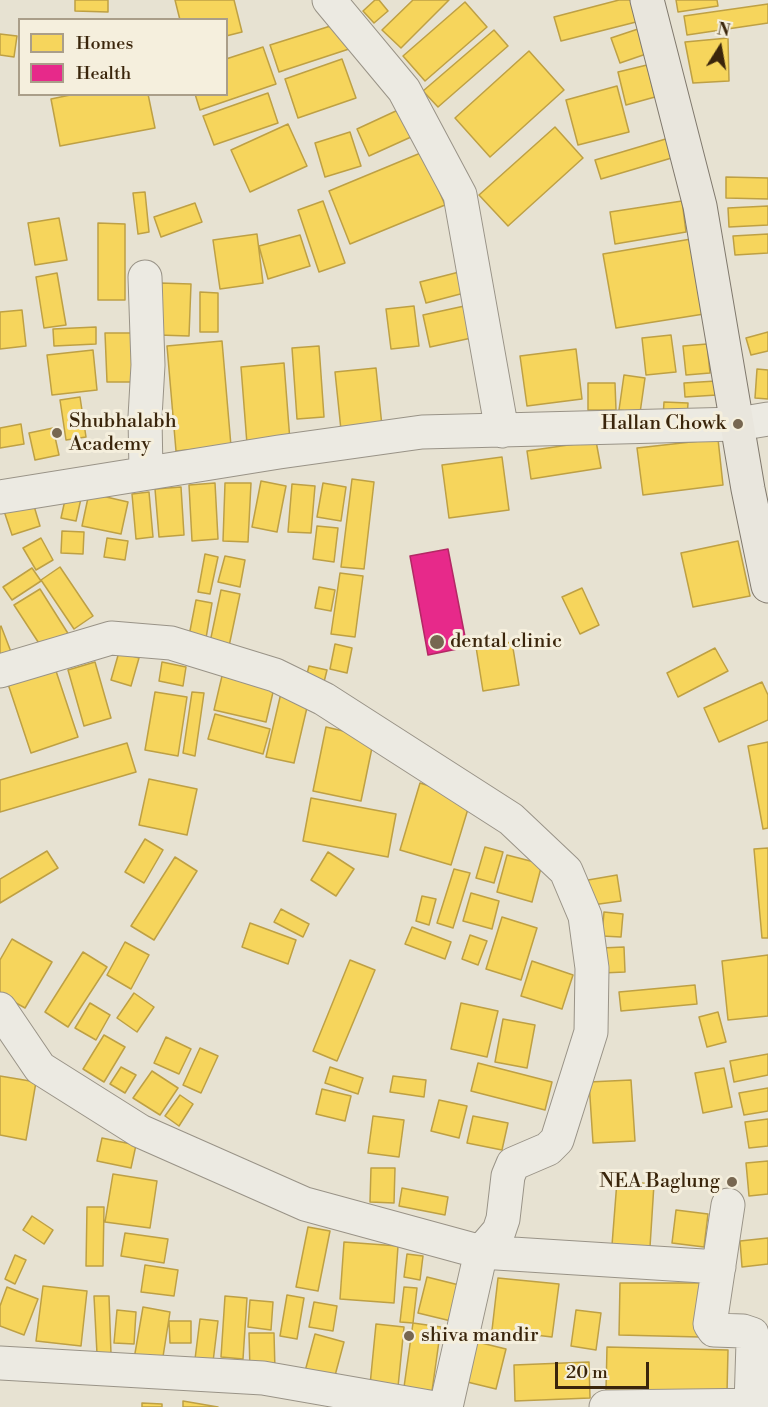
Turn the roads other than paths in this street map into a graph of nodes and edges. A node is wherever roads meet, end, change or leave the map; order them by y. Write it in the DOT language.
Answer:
graph roads {
  1 [pos="329,0"];
  2 [pos="647,0"];
  3 [pos="145,277"];
  4 [pos="753,422"];
  5 [pos="502,431"];
  6 [pos="146,472"];
  7 [pos="0,497"];
  8 [pos="768,586"];
  9 [pos="0,670"];
  10 [pos="0,1009"];
  11 [pos="729,1205"];
  12 [pos="481,1252"];
  13 [pos="719,1267"];
  14 [pos="0,1363"];
  15 [pos="760,1405"];
  16 [pos="429,1407"];
  17 [pos="446,1407"];
  18 [pos="606,1407"];
  1 -- 5 [label="street"];
  2 -- 4 [label="main road"];
  3 -- 6 [label="street"];
  4 -- 5 [label="street"];
  4 -- 8 [label="main road"];
  5 -- 6 [label="street"];
  6 -- 7 [label="street"];
  9 -- 12 [label="street"];
  10 -- 12 [label="street"];
  11 -- 13 [label="street"];
  12 -- 13 [label="street"];
  12 -- 17 [label="street"];
  13 -- 15 [label="street"];
  14 -- 16 [label="street"];
  15 -- 18 [label="street"];
}
